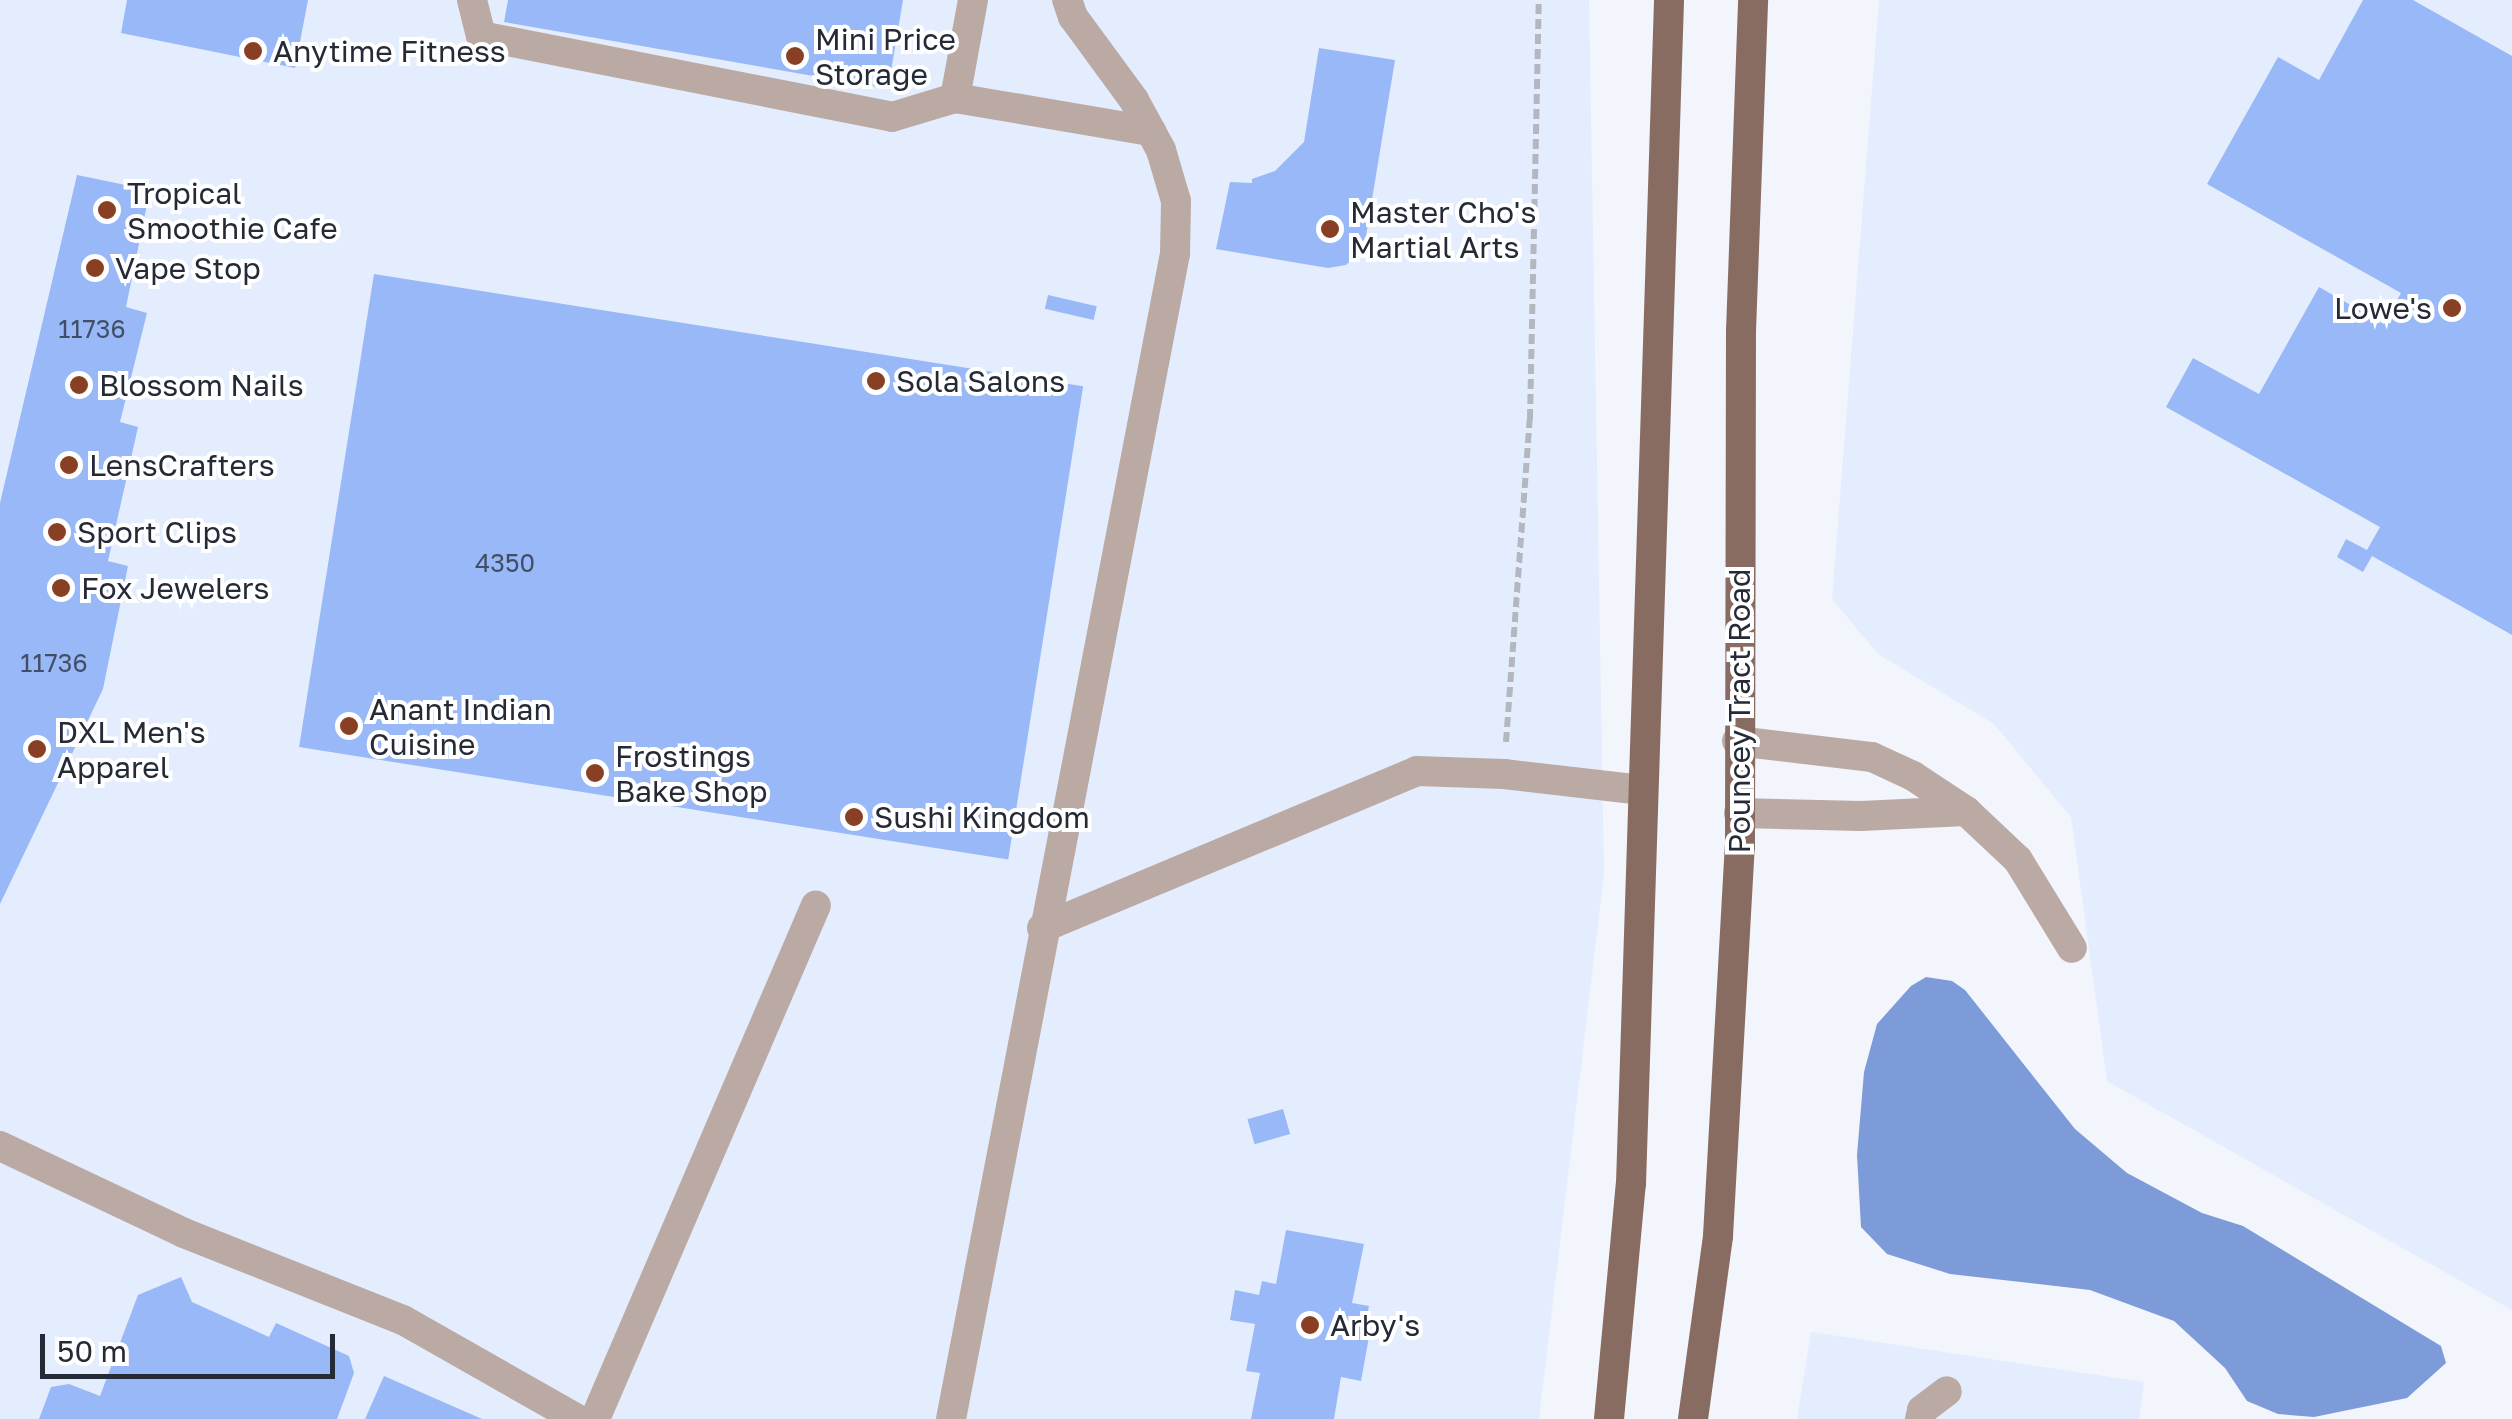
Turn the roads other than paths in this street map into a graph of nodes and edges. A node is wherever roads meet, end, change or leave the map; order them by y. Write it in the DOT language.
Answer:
graph roads {
  1 [pos="472,0"];
  2 [pos="973,0"];
  3 [pos="1066,0"];
  4 [pos="1669,0"];
  5 [pos="1752,0"];
  6 [pos="955,98"];
  7 [pos="1150,131"];
  8 [pos="1737,741"];
  9 [pos="1642,790"];
  10 [pos="1966,811"];
  11 [pos="1738,813"];
  12 [pos="816,905"];
  13 [pos="1042,928"];
  14 [pos="2072,948"];
  15 [pos="0,1146"];
  16 [pos="1947,1391"];
  17 [pos="578,1419"];
  18 [pos="595,1419"];
  19 [pos="951,1419"];
  20 [pos="1608,1419"];
  21 [pos="1693,1419"];
  22 [pos="1920,1419"];
  1 -- 6 [label="street"];
  2 -- 6 [label="street"];
  3 -- 7 [label="street"];
  4 -- 9 [label="main road"];
  5 -- 8 [label="main road, Pouncey Tract Road"];
  6 -- 7 [label="street"];
  7 -- 13 [label="street"];
  8 -- 10 [label="street"];
  8 -- 11 [label="main road, Pouncey Tract Road"];
  9 -- 13 [label="street"];
  9 -- 20 [label="main road"];
  10 -- 11 [label="street"];
  10 -- 14 [label="street"];
  11 -- 21 [label="main road, Pouncey Tract Road"];
  12 -- 18 [label="street"];
  13 -- 19 [label="street"];
  15 -- 17 [label="street"];
  16 -- 22 [label="street"];
}
